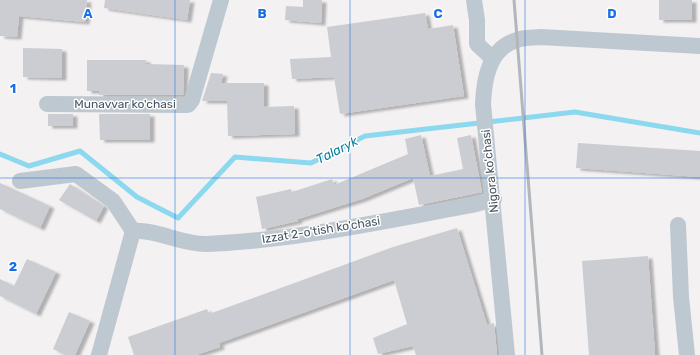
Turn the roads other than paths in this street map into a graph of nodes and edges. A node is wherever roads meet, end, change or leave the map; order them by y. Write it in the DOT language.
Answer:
graph roads {
  1 [pos="221,0"];
  2 [pos="474,0"];
  3 [pos="700,46"];
  4 [pos="493,60"];
  5 [pos="47,104"];
  6 [pos="20,181"];
  7 [pos="494,199"];
  8 [pos="678,224"];
  9 [pos="133,231"];
  10 [pos="98,355"];
  11 [pos="507,355"];
  12 [pos="688,355"];
  1 -- 5 [label="street, Munavvar ko'chasi"];
  2 -- 4 [label="street"];
  3 -- 4 [label="street, Nigora ko'chasi"];
  4 -- 7 [label="street, Nigora ko'chasi"];
  6 -- 9 [label="street"];
  7 -- 9 [label="street, Izzat 2-o'tish ko'chasi"];
  7 -- 11 [label="street, Nigora ko'chasi"];
  8 -- 12 [label="street"];
  9 -- 10 [label="street"];
}
